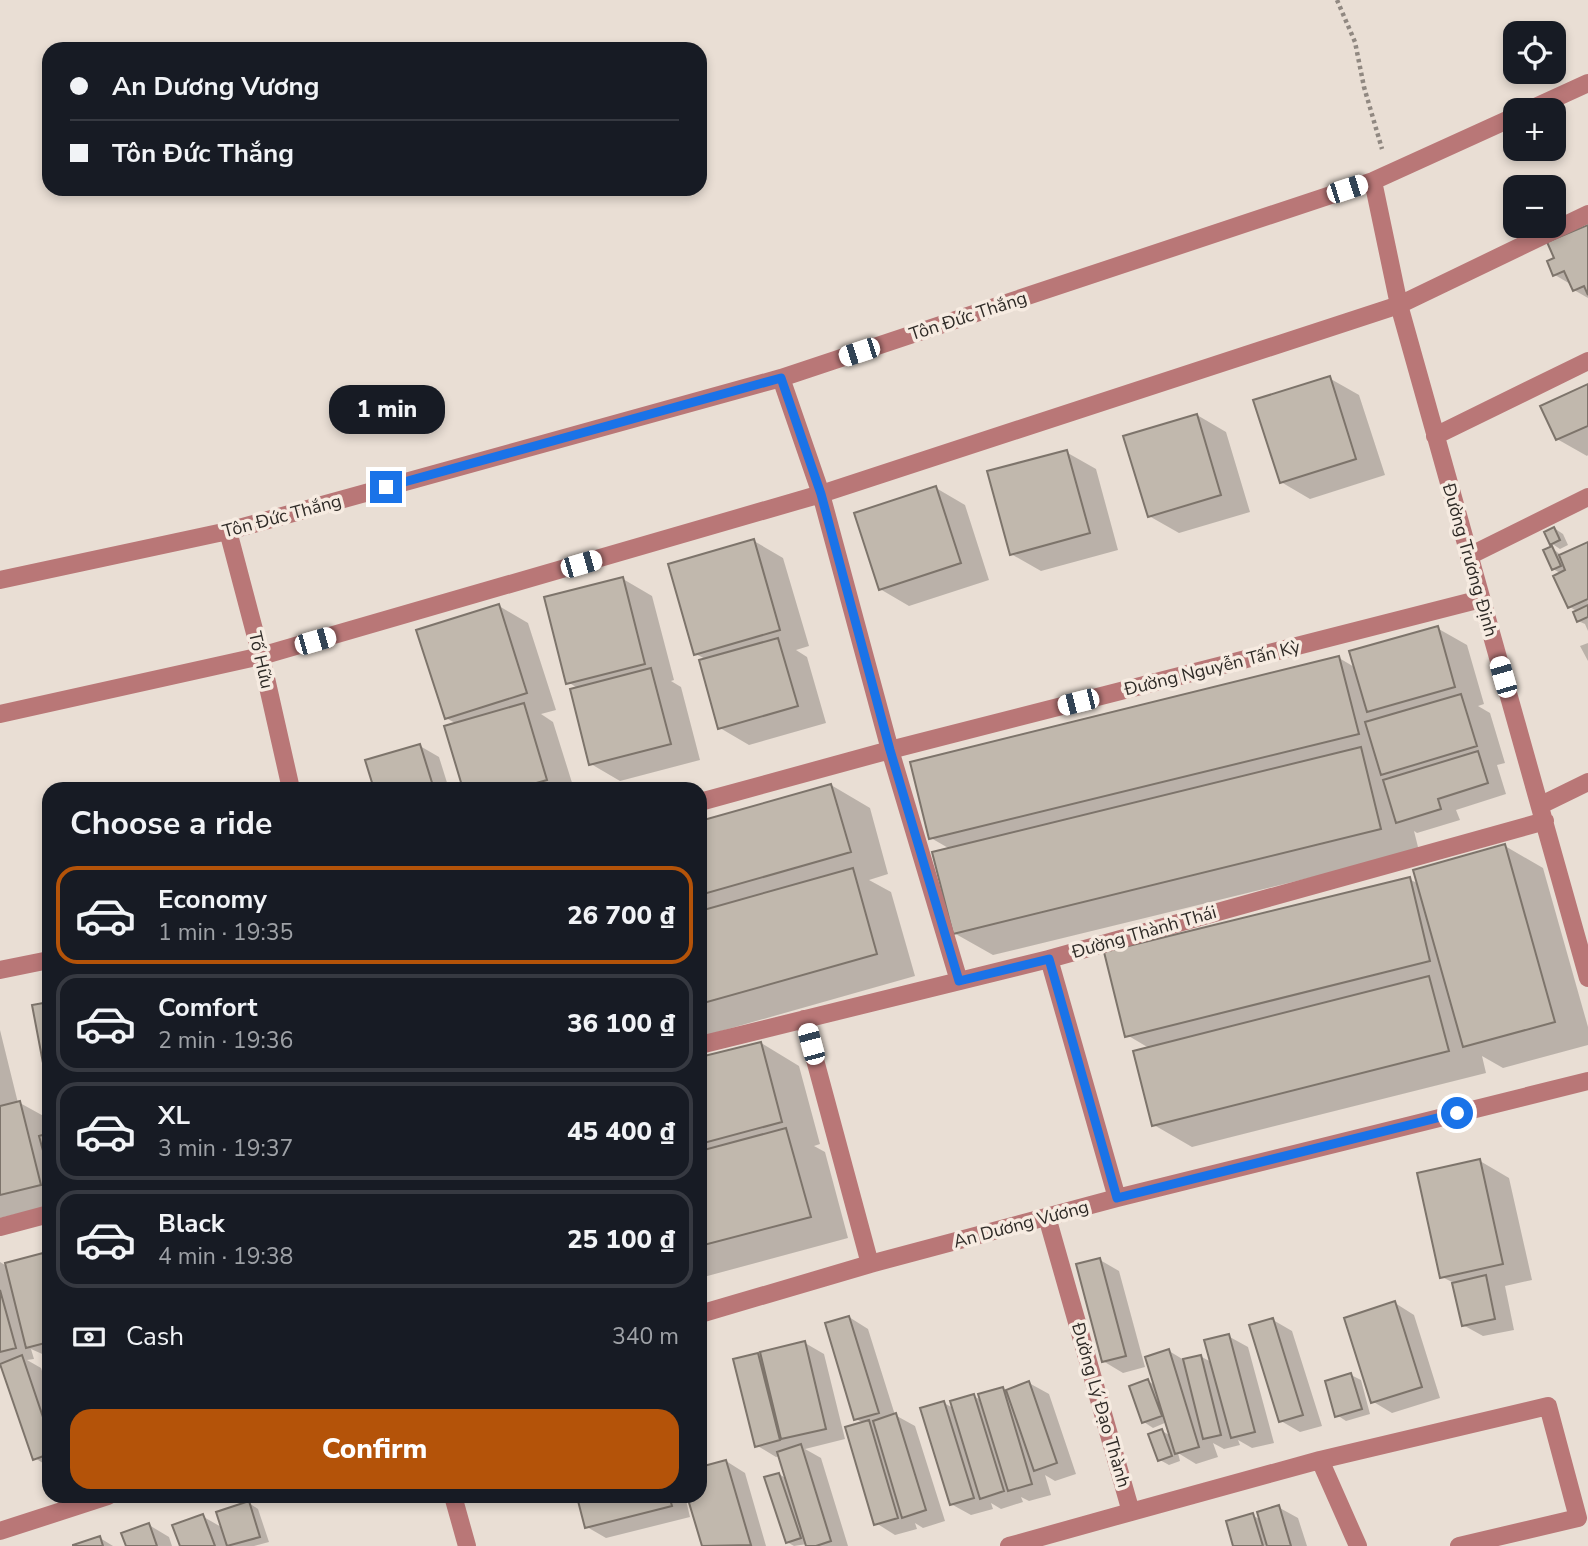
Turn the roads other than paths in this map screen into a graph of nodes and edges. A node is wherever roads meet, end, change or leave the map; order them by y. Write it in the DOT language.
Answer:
graph roads {
  1 [pos="1588,83"];
  2 [pos="1555,98"];
  3 [pos="1503,122"];
  4 [pos="1381,177"];
  5 [pos="1588,214"];
  6 [pos="1399,304"];
  7 [pos="1588,361"];
  8 [pos="781,378"];
  9 [pos="1435,436"];
  10 [pos="821,494"];
  11 [pos="1588,497"];
  12 [pos="228,531"];
  13 [pos="1469,556"];
  14 [pos="0,580"];
  15 [pos="1481,599"];
  16 [pos="261,656"];
  17 [pos="0,714"];
  18 [pos="890,750"];
  19 [pos="288,782"];
  20 [pos="1588,782"];
  21 [pos="707,800"];
  22 [pos="1543,813"];
  23 [pos="1049,959"];
  24 [pos="42,961"];
  25 [pos="0,970"];
  26 [pos="1588,978"];
  27 [pos="959,981"];
  28 [pos="804,1019"];
  29 [pos="707,1043"];
  30 [pos="1588,1081"];
  31 [pos="1117,1198"];
  32 [pos="42,1216"];
  33 [pos="1047,1217"];
  34 [pos="0,1227"];
  35 [pos="870,1264"];
  36 [pos="707,1312"];
  37 [pos="1320,1460"];
  38 [pos="86,1503"];
  39 [pos="455,1503"];
  40 [pos="1131,1511"];
  41 [pos="0,1531"];
  42 [pos="467,1546"];
  43 [pos="1009,1546"];
  44 [pos="1358,1546"];
  45 [pos="1459,1546"];
  1 -- 2 [label="street"];
  3 -- 4 [label="street, Tôn Đức Thắng"];
  4 -- 6 [label="street, Đường Trương Định"];
  4 -- 8 [label="street, Tôn Đức Thắng"];
  5 -- 6 [label="street"];
  6 -- 9 [label="street, Đường Trương Định"];
  6 -- 10 [label="street"];
  7 -- 9 [label="street"];
  8 -- 10 [label="street"];
  8 -- 12 [label="street, Tôn Đức Thắng"];
  9 -- 13 [label="street, Đường Trương Định"];
  10 -- 16 [label="street"];
  10 -- 18 [label="street"];
  11 -- 13 [label="street"];
  12 -- 14 [label="street, Tôn Đức Thắng"];
  12 -- 16 [label="street, Tố Hữu"];
  13 -- 15 [label="street, Đường Trương Định"];
  15 -- 18 [label="street, Đường Nguyễn Tấn Kỳ"];
  15 -- 22 [label="street, Đường Trương Định"];
  16 -- 17 [label="street"];
  16 -- 19 [label="street, Tố Hữu"];
  18 -- 21 [label="street, Đường Nguyễn Tấn Kỳ"];
  18 -- 27 [label="street"];
  20 -- 22 [label="street, Đường Thành Thái"];
  22 -- 23 [label="street, Đường Thành Thái"];
  22 -- 26 [label="street, Đường Trương Định"];
  23 -- 27 [label="street, Đường Thành Thái"];
  23 -- 31 [label="street"];
  24 -- 25 [label="street"];
  27 -- 28 [label="street, Đường Thành Thái"];
  28 -- 29 [label="street, Đường Thành Thái"];
  28 -- 35 [label="street"];
  30 -- 31 [label="street, An Dương Vương"];
  31 -- 33 [label="street, An Dương Vương"];
  32 -- 34 [label="street"];
  33 -- 35 [label="street, An Dương Vương"];
  33 -- 40 [label="street, Đường Lý Đạo Thành"];
  35 -- 36 [label="street, An Dương Vương"];
  37 -- 40 [label="street"];
  37 -- 44 [label="street"];
  37 -- 45 [label="street"];
  38 -- 41 [label="street"];
  39 -- 42 [label="street"];
  40 -- 43 [label="street, Đường Lý Đạo Thành"];
}
